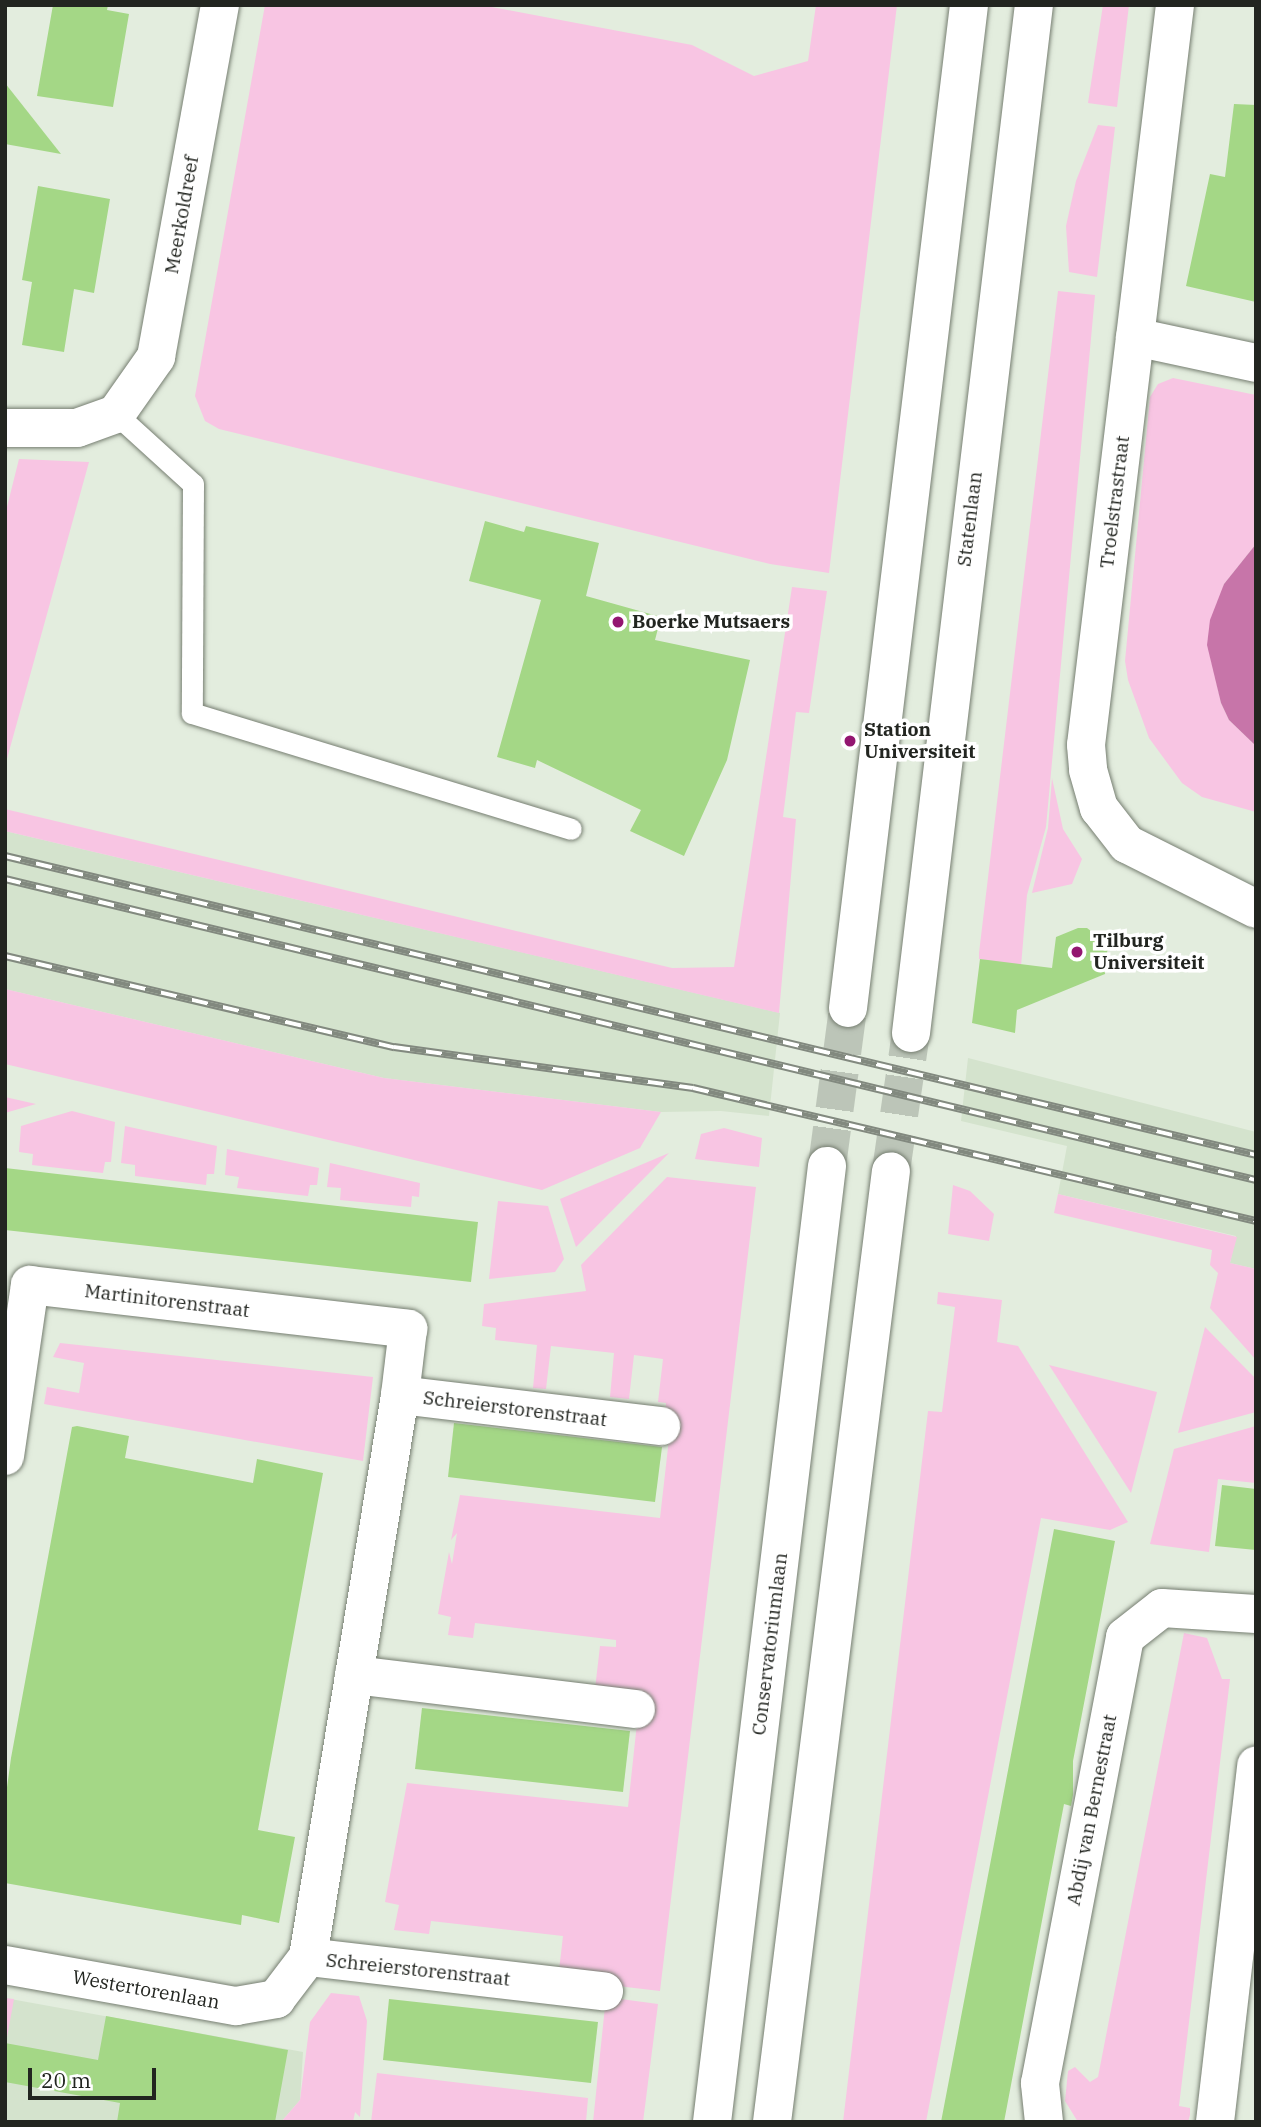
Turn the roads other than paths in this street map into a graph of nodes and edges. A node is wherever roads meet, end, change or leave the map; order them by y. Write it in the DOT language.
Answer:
graph roads {
  1 [pos="220,5"];
  2 [pos="969,5"];
  3 [pos="1034,5"];
  4 [pos="1175,5"];
  5 [pos="1135,337"];
  6 [pos="1256,363"];
  7 [pos="117,414"];
  8 [pos="5,428"];
  9 [pos="571,829"];
  10 [pos="1256,909"];
  11 [pos="848,1008"];
  12 [pos="911,1032"];
  13 [pos="827,1166"];
  14 [pos="891,1171"];
  15 [pos="400,1395"];
  16 [pos="661,1426"];
  17 [pos="5,1456"];
  18 [pos="1256,1614"];
  19 [pos="354,1675"];
  20 [pos="636,1709"];
  21 [pos="1256,1765"];
  22 [pos="308,1957"];
  23 [pos="5,1965"];
  24 [pos="604,1991"];
  25 [pos="712,2122"];
  26 [pos="772,2122"];
  27 [pos="1044,2122"];
  28 [pos="1214,2122"];
  1 -- 7 [label="street, Meerkoldreef"];
  2 -- 11 [label="street"];
  3 -- 12 [label="street, Statenlaan"];
  4 -- 5 [label="street, Troelstrastraat"];
  5 -- 6 [label="street"];
  5 -- 10 [label="street, Troelstrastraat"];
  7 -- 8 [label="street"];
  7 -- 9 [label="lane"];
  13 -- 25 [label="street, Conservatoriumlaan"];
  14 -- 26 [label="street"];
  15 -- 16 [label="street, Schreierstorenstraat"];
  15 -- 17 [label="street, Martinitorenstraat"];
  15 -- 19 [label="street, Schreierstorenstraat"];
  18 -- 27 [label="street, Abdij van Bernestraat"];
  19 -- 20 [label="street"];
  19 -- 22 [label="street, Schreierstorenstraat"];
  21 -- 28 [label="street"];
  22 -- 23 [label="street, Westertorenlaan"];
  22 -- 24 [label="street, Schreierstorenstraat"];
}
